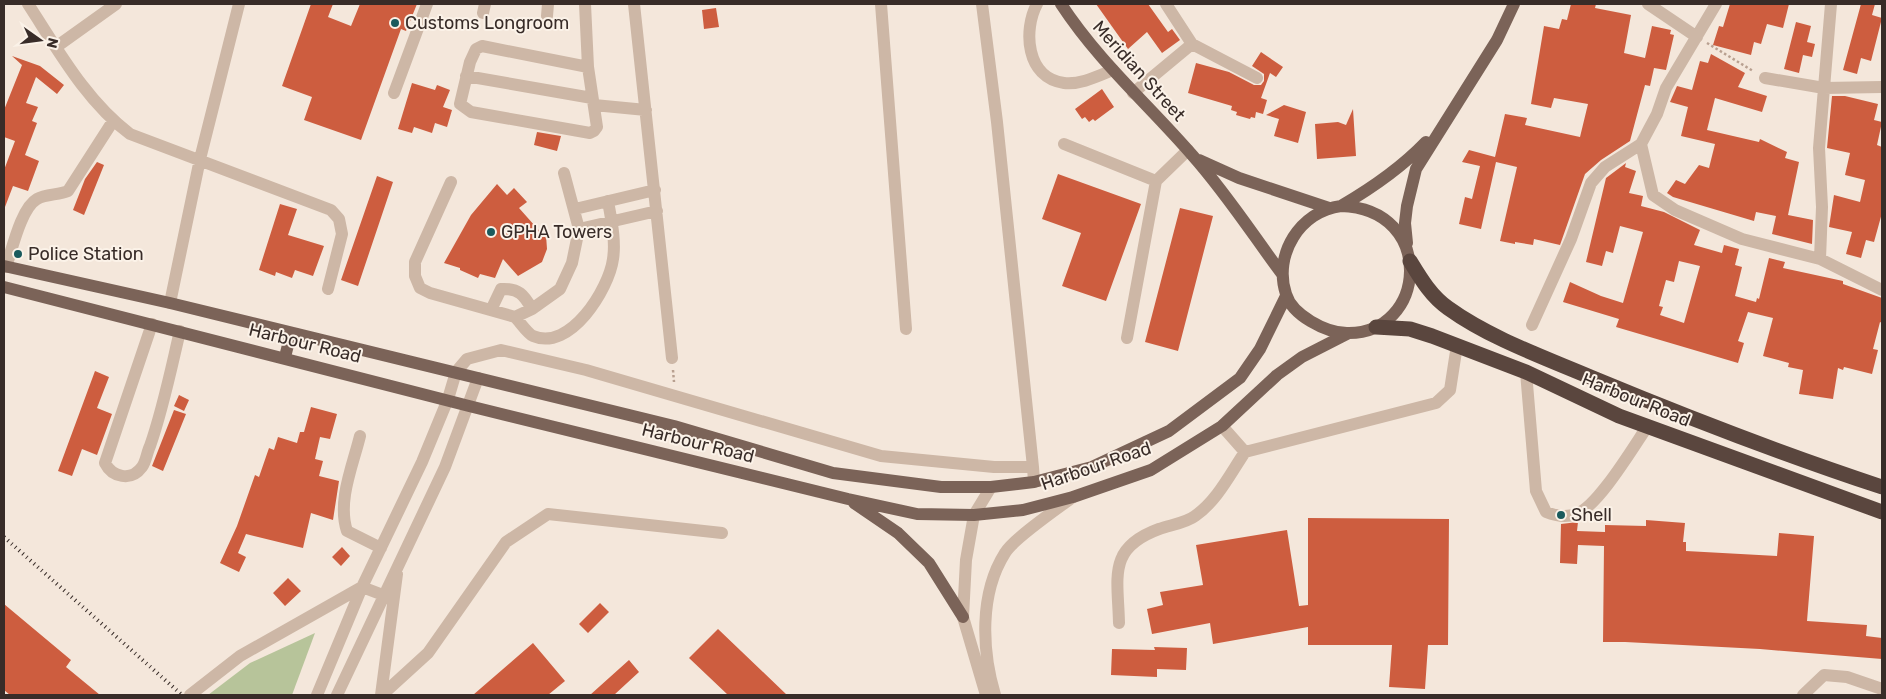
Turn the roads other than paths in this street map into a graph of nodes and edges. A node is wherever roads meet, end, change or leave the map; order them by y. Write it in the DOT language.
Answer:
graph roads {
  1 [pos="28,4"];
  2 [pos="116,4"];
  3 [pos="239,4"];
  4 [pos="427,4"];
  5 [pos="585,4"];
  6 [pos="634,4"];
  7 [pos="881,4"];
  8 [pos="982,4"];
  9 [pos="1037,4"];
  10 [pos="1061,4"];
  11 [pos="1166,4"];
  12 [pos="1514,4"];
  13 [pos="1648,4"];
  14 [pos="1716,4"];
  15 [pos="1831,4"];
  16 [pos="1697,37"];
  17 [pos="1192,44"];
  18 [pos="56,47"];
  19 [pos="588,67"];
  20 [pos="1113,70"];
  21 [pos="466,76"];
  22 [pos="1257,78"];
  23 [pos="1765,78"];
  24 [pos="1882,87"];
  25 [pos="1824,88"];
  26 [pos="394,93"];
  27 [pos="1133,93"];
  28 [pos="593,101"];
  29 [pos="646,110"];
  30 [pos="113,121"];
  31 [pos="1439,130"];
  32 [pos="1064,144"];
  33 [pos="1641,144"];
  34 [pos="1192,154"];
  35 [pos="200,159"];
  36 [pos="564,173"];
  37 [pos="1156,181"];
  38 [pos="451,182"];
  39 [pos="655,190"];
  40 [pos="608,201"];
  41 [pos="1335,207"];
  42 [pos="575,209"];
  43 [pos="658,211"];
  44 [pos="612,221"];
  45 [pos="578,228"];
  46 [pos="1409,256"];
  47 [pos="1820,259"];
  48 [pos="5,266"];
  49 [pos="38,274"];
  50 [pos="1282,274"];
  51 [pos="4,287"];
  52 [pos="328,288"];
  53 [pos="1882,290"];
  54 [pos="34,294"];
  55 [pos="1286,296"];
  56 [pos="170,303"];
  57 [pos="532,309"];
  58 [pos="490,310"];
  59 [pos="515,316"];
  60 [pos="152,324"];
  61 [pos="1532,325"];
  62 [pos="1376,327"];
  63 [pos="906,329"];
  64 [pos="180,330"];
  65 [pos="291,333"];
  66 [pos="1347,334"];
  67 [pos="1127,338"];
  68 [pos="1457,345"];
  69 [pos="285,357"];
  70 [pos="672,358"];
  71 [pos="456,372"];
  72 [pos="1526,372"];
  73 [pos="478,378"];
  74 [pos="448,399"];
  75 [pos="469,406"];
  76 [pos="1222,426"];
  77 [pos="1646,427"];
  78 [pos="360,436"];
  79 [pos="1245,452"];
  80 [pos="1033,467"];
  81 [pos="1034,482"];
  82 [pos="991,487"];
  83 [pos="1882,487"];
  84 [pos="1073,497"];
  85 [pos="848,499"];
  86 [pos="1882,512"];
  87 [pos="974,515"];
  88 [pos="722,533"];
  89 [pos="381,548"];
  90 [pos="399,561"];
  91 [pos="362,587"];
  92 [pos="383,595"];
  93 [pos="963,617"];
  94 [pos="1119,623"];
  95 [pos="1882,689"];
  96 [pos="190,695"];
  97 [pos="317,695"];
  98 [pos="337,695"];
  99 [pos="381,695"];
  100 [pos="986,695"];
  101 [pos="995,695"];
  102 [pos="1803,695"];
  1 -- 18 [label="street"];
  2 -- 18 [label="street"];
  3 -- 35 [label="street"];
  4 -- 26 [label="street"];
  5 -- 19 [label="street"];
  6 -- 29 [label="street"];
  7 -- 63 [label="street"];
  8 -- 80 [label="street"];
  9 -- 20 [label="street"];
  10 -- 20 [label="main road, Meridian Street"];
  11 -- 17 [label="street"];
  12 -- 31 [label="main road"];
  13 -- 16 [label="street"];
  14 -- 16 [label="street"];
  15 -- 25 [label="street"];
  16 -- 33 [label="street"];
  17 -- 22 [label="street"];
  17 -- 27 [label="street"];
  18 -- 30 [label="street"];
  19 -- 21 [label="street"];
  19 -- 28 [label="street"];
  20 -- 27 [label="main road, Meridian Street"];
  21 -- 28 [label="street"];
  21 -- 28 [label="street"];
  23 -- 25 [label="street"];
  24 -- 25 [label="street"];
  25 -- 47 [label="street"];
  27 -- 34 [label="main road, Meridian Street"];
  28 -- 29 [label="street"];
  29 -- 39 [label="street"];
  30 -- 35 [label="street"];
  30 -- 48 [label="street"];
  31 -- 41 [label="main road"];
  31 -- 46 [label="main road"];
  32 -- 37 [label="street"];
  33 -- 47 [label="street"];
  33 -- 61 [label="street"];
  34 -- 37 [label="street"];
  34 -- 41 [label="main road, Meridian Street"];
  34 -- 50 [label="main road, Meridian Street"];
  35 -- 52 [label="street"];
  35 -- 56 [label="street"];
  36 -- 42 [label="street"];
  37 -- 67 [label="street"];
  38 -- 58 [label="street"];
  39 -- 40 [label="street"];
  39 -- 43 [label="street"];
  40 -- 42 [label="street"];
  40 -- 44 [label="street"];
  41 -- 46 [label="main road"];
  41 -- 50 [label="main road"];
  42 -- 45 [label="street"];
  43 -- 44 [label="street"];
  43 -- 70 [label="street"];
  44 -- 45 [label="street"];
  44 -- 59 [label="street"];
  45 -- 57 [label="street"];
  46 -- 62 [label="main road"];
  46 -- 83 [label="highway, Harbour Road"];
  47 -- 53 [label="street"];
  48 -- 49 [label="main road, Harbour Road"];
  49 -- 54 [label="main road"];
  49 -- 56 [label="main road, Harbour Road"];
  50 -- 55 [label="main road"];
  51 -- 54 [label="main road, Harbour Road"];
  54 -- 60 [label="main road, Harbour Road"];
  55 -- 66 [label="main road"];
  55 -- 81 [label="main road, Harbour Road"];
  56 -- 65 [label="main road, Harbour Road"];
  57 -- 58 [label="street"];
  57 -- 59 [label="street"];
  58 -- 59 [label="street"];
  60 -- 64 [label="main road, Harbour Road"];
  60 -- 64 [label="street"];
  62 -- 66 [label="main road"];
  62 -- 68 [label="highway, Harbour Road"];
  64 -- 69 [label="main road, Harbour Road"];
  65 -- 69 [label="main road"];
  65 -- 71 [label="main road, Harbour Road"];
  66 -- 76 [label="main road, Harbour Road"];
  68 -- 72 [label="highway, Harbour Road"];
  68 -- 79 [label="street"];
  69 -- 74 [label="main road, Harbour Road"];
  71 -- 73 [label="main road, Harbour Road"];
  71 -- 74 [label="street"];
  71 -- 80 [label="street"];
  72 -- 77 [label="highway, Harbour Road"];
  72 -- 77 [label="street"];
  73 -- 75 [label="street"];
  73 -- 82 [label="main road, Harbour Road"];
  74 -- 75 [label="main road, Harbour Road"];
  74 -- 89 [label="street"];
  75 -- 85 [label="main road, Harbour Road"];
  75 -- 90 [label="street"];
  76 -- 79 [label="street"];
  76 -- 84 [label="main road, Harbour Road"];
  77 -- 86 [label="highway, Harbour Road"];
  78 -- 89 [label="street"];
  79 -- 94 [label="street"];
  80 -- 81 [label="street"];
  81 -- 82 [label="main road, Harbour Road"];
  82 -- 87 [label="street"];
  84 -- 87 [label="main road, Harbour Road"];
  84 -- 101 [label="street"];
  85 -- 87 [label="main road, Harbour Road"];
  85 -- 93 [label="main road"];
  87 -- 93 [label="street"];
  88 -- 99 [label="street"];
  89 -- 91 [label="street"];
  90 -- 92 [label="street"];
  90 -- 99 [label="street"];
  91 -- 92 [label="street"];
  91 -- 96 [label="street"];
  91 -- 97 [label="street"];
  92 -- 98 [label="street"];
  93 -- 100 [label="street"];
  95 -- 102 [label="street"];
}
